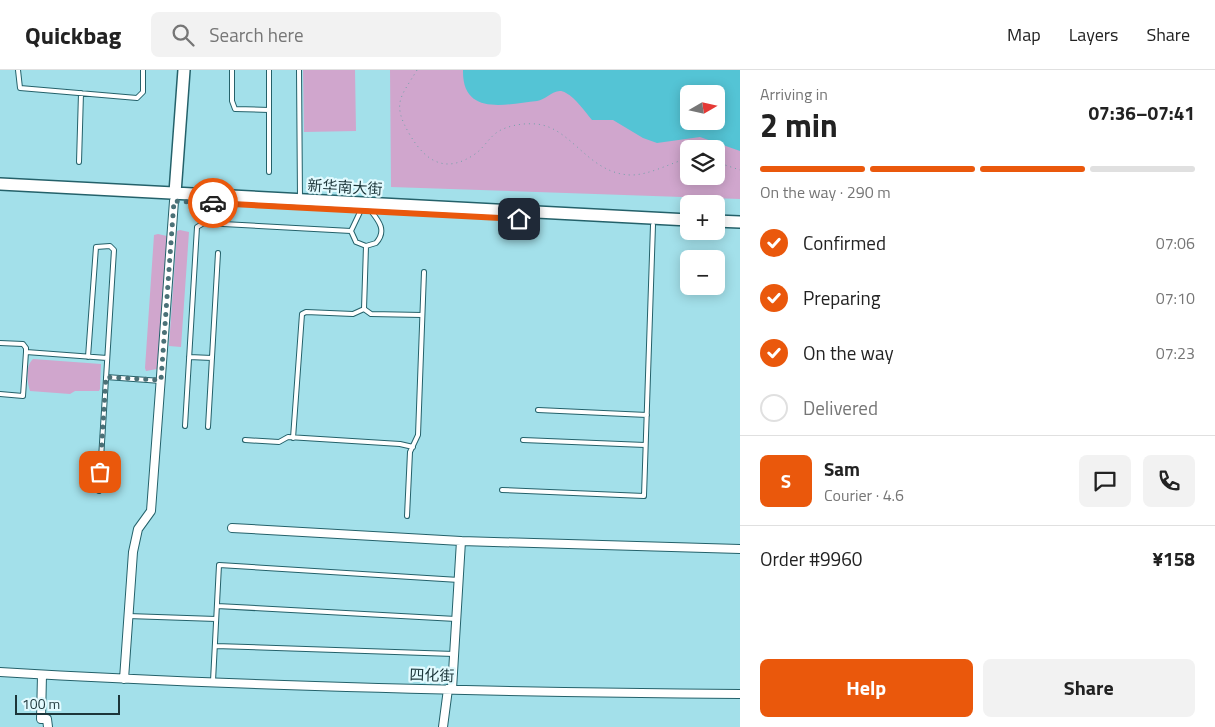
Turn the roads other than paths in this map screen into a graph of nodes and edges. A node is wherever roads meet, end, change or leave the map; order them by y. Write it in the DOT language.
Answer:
graph roads {
  1 [pos="18,70"];
  2 [pos="143,70"];
  3 [pos="184,70"];
  4 [pos="232,70"];
  5 [pos="269,70"];
  6 [pos="299,70"];
  7 [pos="81,93"];
  8 [pos="269,110"];
  9 [pos="79,162"];
  10 [pos="269,172"];
  11 [pos="0,184"];
  12 [pos="0,192"];
  13 [pos="174,197"];
  14 [pos="300,200"];
  15 [pos="366,211"];
  16 [pos="680,220"];
  17 [pos="725,221"];
  18 [pos="740,222"];
  19 [pos="654,225"];
  20 [pos="680,226"];
  21 [pos="725,229"];
  22 [pos="740,230"];
  23 [pos="351,231"];
  24 [pos="366,246"];
  25 [pos="218,253"];
  26 [pos="424,272"];
  27 [pos="364,308"];
  28 [pos="422,315"];
  29 [pos="0,343"];
  30 [pos="26,352"];
  31 [pos="88,356"];
  32 [pos="189,356"];
  33 [pos="107,358"];
  34 [pos="212,358"];
  35 [pos="106,377"];
  36 [pos="161,380"];
  37 [pos="0,394"];
  38 [pos="538,410"];
  39 [pos="647,415"];
  40 [pos="185,426"];
  41 [pos="208,428"];
  42 [pos="292,438"];
  43 [pos="245,440"];
  44 [pos="523,440"];
  45 [pos="646,446"];
  46 [pos="413,448"];
  47 [pos="502,490"];
  48 [pos="99,491"];
  49 [pos="407,516"];
  50 [pos="232,528"];
  51 [pos="461,541"];
  52 [pos="740,549"];
  53 [pos="458,580"];
  54 [pos="217,606"];
  55 [pos="128,616"];
  56 [pos="216,619"];
  57 [pos="456,619"];
  58 [pos="215,646"];
  59 [pos="454,654"];
  60 [pos="0,672"];
  61 [pos="42,675"];
  62 [pos="124,679"];
  63 [pos="213,682"];
  64 [pos="450,689"];
  65 [pos="740,694"];
  66 [pos="48,727"];
  67 [pos="443,727"];
  1 -- 7 [label="lane"];
  2 -- 7 [label="lane"];
  3 -- 13 [label="main road"];
  4 -- 8 [label="lane"];
  5 -- 8 [label="lane"];
  6 -- 14 [label="lane"];
  7 -- 9 [label="lane"];
  8 -- 10 [label="lane"];
  11 -- 13 [label="main road, 新华南大街"];
  12 -- 13 [label="main road, 新华南大街"];
  13 -- 14 [label="main road, 新华南大街"];
  13 -- 15 [label="main road, 新华南大街"];
  13 -- 36 [label="street"];
  14 -- 16 [label="main road, 新华南大街"];
  15 -- 19 [label="main road, 新华南大街"];
  15 -- 23 [label="lane"];
  15 -- 24 [label="lane"];
  17 -- 18 [label="main road"];
  19 -- 20 [label="main road, 新华南大街"];
  19 -- 39 [label="lane"];
  21 -- 22 [label="main road"];
  23 -- 24 [label="lane"];
  23 -- 32 [label="lane"];
  24 -- 27 [label="lane"];
  25 -- 34 [label="lane"];
  26 -- 28 [label="lane"];
  27 -- 28 [label="lane"];
  27 -- 42 [label="lane"];
  28 -- 46 [label="lane"];
  29 -- 30 [label="lane"];
  30 -- 31 [label="lane"];
  30 -- 37 [label="lane"];
  31 -- 33 [label="lane"];
  31 -- 33 [label="lane"];
  32 -- 34 [label="lane"];
  32 -- 40 [label="lane"];
  33 -- 35 [label="lane"];
  34 -- 41 [label="lane"];
  35 -- 36 [label="lane"];
  35 -- 48 [label="lane"];
  36 -- 55 [label="street"];
  38 -- 39 [label="lane"];
  39 -- 45 [label="lane"];
  42 -- 43 [label="lane"];
  42 -- 46 [label="lane"];
  44 -- 45 [label="lane"];
  45 -- 47 [label="lane"];
  46 -- 49 [label="lane"];
  50 -- 51 [label="street"];
  51 -- 52 [label="street"];
  51 -- 53 [label="street"];
  53 -- 54 [label="lane"];
  53 -- 57 [label="street"];
  54 -- 56 [label="lane"];
  54 -- 57 [label="lane"];
  55 -- 56 [label="lane"];
  55 -- 62 [label="street"];
  56 -- 58 [label="lane"];
  57 -- 59 [label="street"];
  58 -- 59 [label="lane"];
  58 -- 63 [label="lane"];
  59 -- 64 [label="street"];
  60 -- 61 [label="street, 四化街"];
  61 -- 62 [label="street, 四化街"];
  61 -- 66 [label="street"];
  62 -- 63 [label="street, 四化街"];
  63 -- 64 [label="street, 四化街"];
  64 -- 65 [label="street, 四化街"];
  64 -- 67 [label="street"];
}
